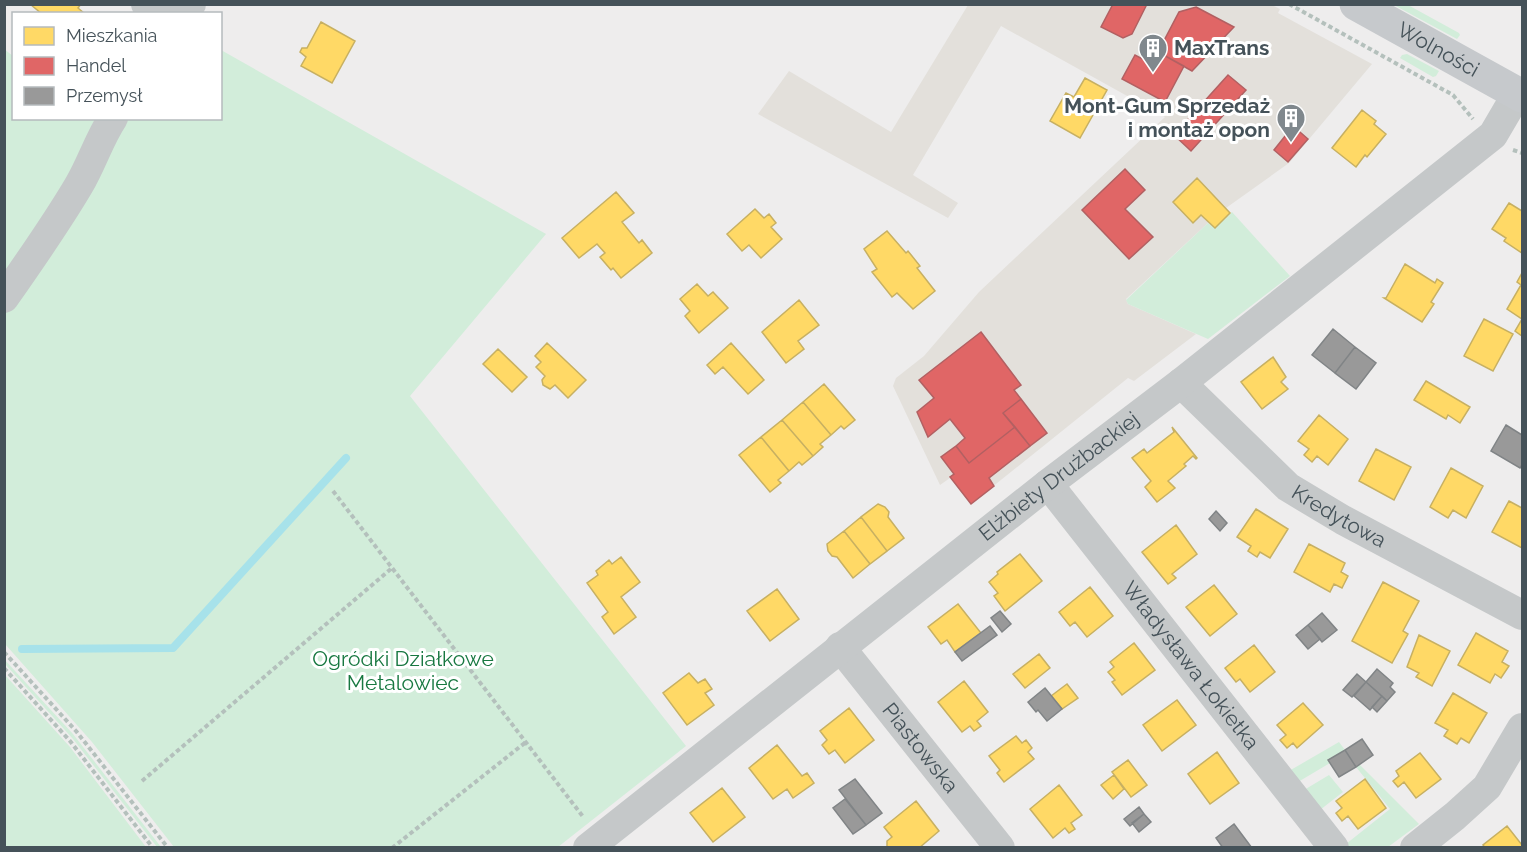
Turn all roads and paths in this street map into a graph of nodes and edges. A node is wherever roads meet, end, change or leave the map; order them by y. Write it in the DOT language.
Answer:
graph roads {
  1 [pos="1289,4"];
  2 [pos="1356,4"];
  3 [pos="1520,95"];
  4 [pos="112,120"];
  5 [pos="1480,127"];
  6 [pos="4,298"];
  7 [pos="1182,383"];
  8 [pos="1048,484"];
  9 [pos="333,491"];
  10 [pos="392,568"];
  11 [pos="1522,615"];
  12 [pos="840,647"];
  13 [pos="4,652"];
  14 [pos="4,668"];
  15 [pos="1522,728"];
  16 [pos="526,742"];
  17 [pos="142,782"];
  18 [pos="592,845"];
  19 [pos="153,848"];
  20 [pos="168,848"];
  21 [pos="392,848"];
  22 [pos="1000,848"];
  23 [pos="1334,848"];
  24 [pos="1415,848"];
  1 -- 5 [label="path"];
  2 -- 3 [label="main road, Wolności"];
  3 -- 7 [label="street, Elżbiety Drużbackiej"];
  4 -- 6 [label="street"];
  7 -- 8 [label="street, Elżbiety Drużbackiej"];
  7 -- 11 [label="street, Kredytowa"];
  8 -- 12 [label="street, Elżbiety Drużbackiej"];
  8 -- 23 [label="street, Władysława Łokietka"];
  9 -- 10 [label="path"];
  10 -- 16 [label="path"];
  10 -- 17 [label="path"];
  12 -- 18 [label="street, Elżbiety Drużbackiej"];
  12 -- 22 [label="street, Piastowska"];
  13 -- 20 [label="path"];
  14 -- 19 [label="path"];
  15 -- 24 [label="street"];
  16 -- 18 [label="path"];
  16 -- 21 [label="path"];
}
